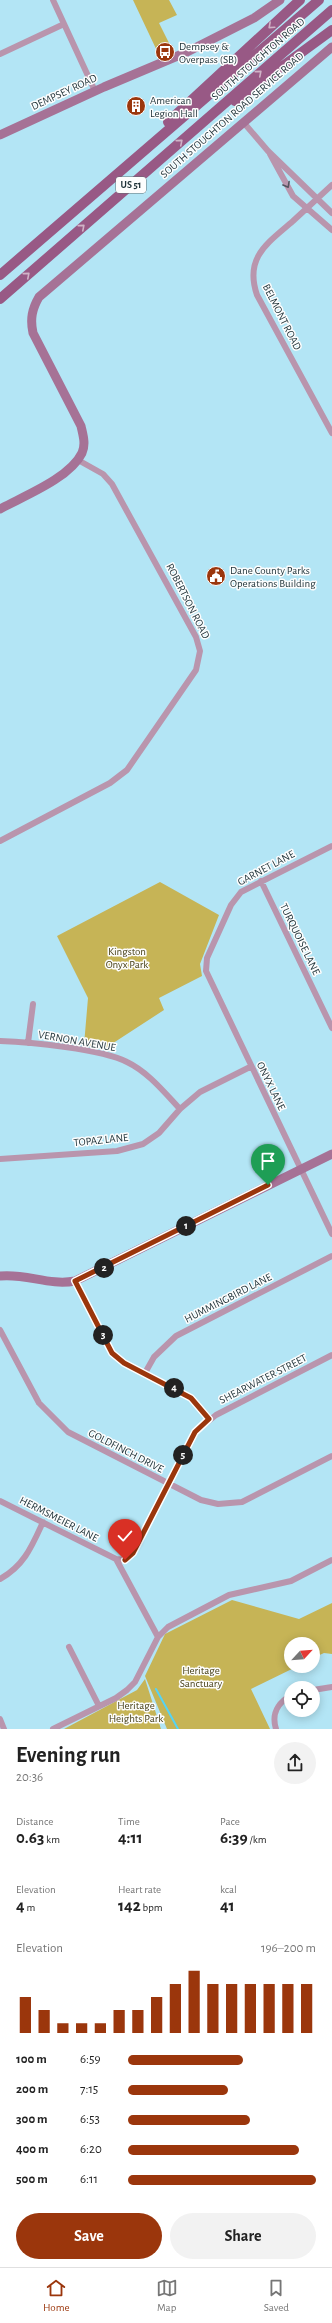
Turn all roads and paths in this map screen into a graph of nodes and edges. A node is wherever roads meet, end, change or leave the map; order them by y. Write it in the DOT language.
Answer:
graph roads {
  1 [pos="53,0"];
  2 [pos="280,0"];
  3 [pos="300,0"];
  4 [pos="319,0"];
  5 [pos="332,10"];
  6 [pos="64,24"];
  7 [pos="332,30"];
  8 [pos="332,46"];
  9 [pos="0,54"];
  10 [pos="95,91"];
  11 [pos="209,117"];
  12 [pos="244,123"];
  13 [pos="0,135"];
  14 [pos="268,151"];
  15 [pos="104,183"];
  16 [pos="332,185"];
  17 [pos="316,199"];
  18 [pos="306,209"];
  19 [pos="332,213"];
  20 [pos="332,230"];
  21 [pos="0,275"];
  22 [pos="0,298"];
  23 [pos="332,433"];
  24 [pos="78,460"];
  25 [pos="0,509"];
  26 [pos="0,841"];
  27 [pos="332,846"];
  28 [pos="261,881"];
  29 [pos="213,944"];
  30 [pos="33,1004"];
  31 [pos="332,1028"];
  32 [pos="0,1041"];
  33 [pos="28,1043"];
  34 [pos="250,1067"];
  35 [pos="180,1109"];
  36 [pos="332,1154"];
  37 [pos="0,1159"];
  38 [pos="300,1169"];
  39 [pos="332,1234"];
  40 [pos="332,1256"];
  41 [pos="0,1276"];
  42 [pos="75,1281"];
  43 [pos="0,1330"];
  44 [pos="332,1355"];
  45 [pos="145,1373"];
  46 [pos="209,1419"];
  47 [pos="332,1456"];
  48 [pos="168,1484"];
  49 [pos="0,1501"];
  50 [pos="43,1522"];
  51 [pos="116,1559"];
  52 [pos="332,1560"];
  53 [pos="0,1579"];
  54 [pos="158,1637"];
  55 [pos="69,1646"];
  56 [pos="332,1687"];
  57 [pos="320,1689"];
  58 [pos="284,1699"];
  59 [pos="99,1706"];
  60 [pos="0,1719"];
  61 [pos="4,1729"];
  62 [pos="53,1729"];
  63 [pos="276,1729"];
  1 -- 6 [label="street"];
  2 -- 10 [label="street, DEMPSEY ROAD"];
  3 -- 15 [label="main road, one-way"];
  4 -- 15 [label="main road, SOUTH STOUGHTON ROAD / US 51"];
  11 -- 5 [label="main road, SOUTH STOUGHTON ROAD / US 51, one-way"];
  6 -- 9 [label="street"];
  6 -- 10 [label="street"];
  7 -- 11 [label="main road"];
  8 -- 12 [label="street, SOUTH STOUGHTON ROAD SERVICE ROAD"];
  10 -- 13 [label="street, DEMPSEY ROAD"];
  22 -- 11 [label="main road, SOUTH STOUGHTON ROAD / US 51, one-way"];
  12 -- 14 [label="street"];
  12 -- 24 [label="street, SOUTH STOUGHTON ROAD SERVICE ROAD"];
  14 -- 17 [label="street"];
  14 -- 18 [label="street, one-way"];
  15 -- 21 [label="main road, SOUTH STOUGHTON ROAD / US 51"];
  16 -- 17 [label="street, BELMONT ROAD"];
  17 -- 18 [label="street, BELMONT ROAD"];
  17 -- 19 [label="street"];
  18 -- 20 [label="street"];
  18 -- 23 [label="street, BELMONT ROAD"];
  24 -- 25 [label="street"];
  24 -- 26 [label="street, ROBERTSON ROAD"];
  27 -- 28 [label="street, GARNET LANE"];
  28 -- 29 [label="street, GARNET LANE"];
  28 -- 31 [label="street, TURQUOISE LANE"];
  29 -- 34 [label="street, ONYX LANE"];
  30 -- 33 [label="street"];
  32 -- 33 [label="street, VERNON AVENUE"];
  33 -- 35 [label="street, VERNON AVENUE"];
  34 -- 35 [label="street, TOPAZ LANE"];
  34 -- 38 [label="street, ONYX LANE"];
  35 -- 37 [label="street, TOPAZ LANE"];
  36 -- 38 [label="street"];
  38 -- 39 [label="street, ONYX LANE"];
  38 -- 42 [label="street"];
  40 -- 45 [label="street, HUMMINGBIRD LANE"];
  41 -- 42 [label="street"];
  42 -- 45 [label="street"];
  43 -- 48 [label="street, GOLDFINCH DRIVE"];
  44 -- 46 [label="street, SHEARWATER STREET"];
  45 -- 46 [label="street"];
  46 -- 48 [label="street, SHEARWATER STREET"];
  47 -- 48 [label="street, GOLDFINCH DRIVE"];
  48 -- 51 [label="street, SHEARWATER STREET"];
  49 -- 50 [label="street, HERMSMEIER LANE"];
  50 -- 51 [label="street, HERMSMEIER LANE"];
  50 -- 53 [label="street"];
  51 -- 54 [label="street"];
  52 -- 54 [label="street"];
  54 -- 59 [label="street"];
  55 -- 59 [label="street"];
  56 -- 57 [label="street"];
  58 -- 63 [label="street"];
  59 -- 62 [label="street"];
  60 -- 61 [label="street"];
}
